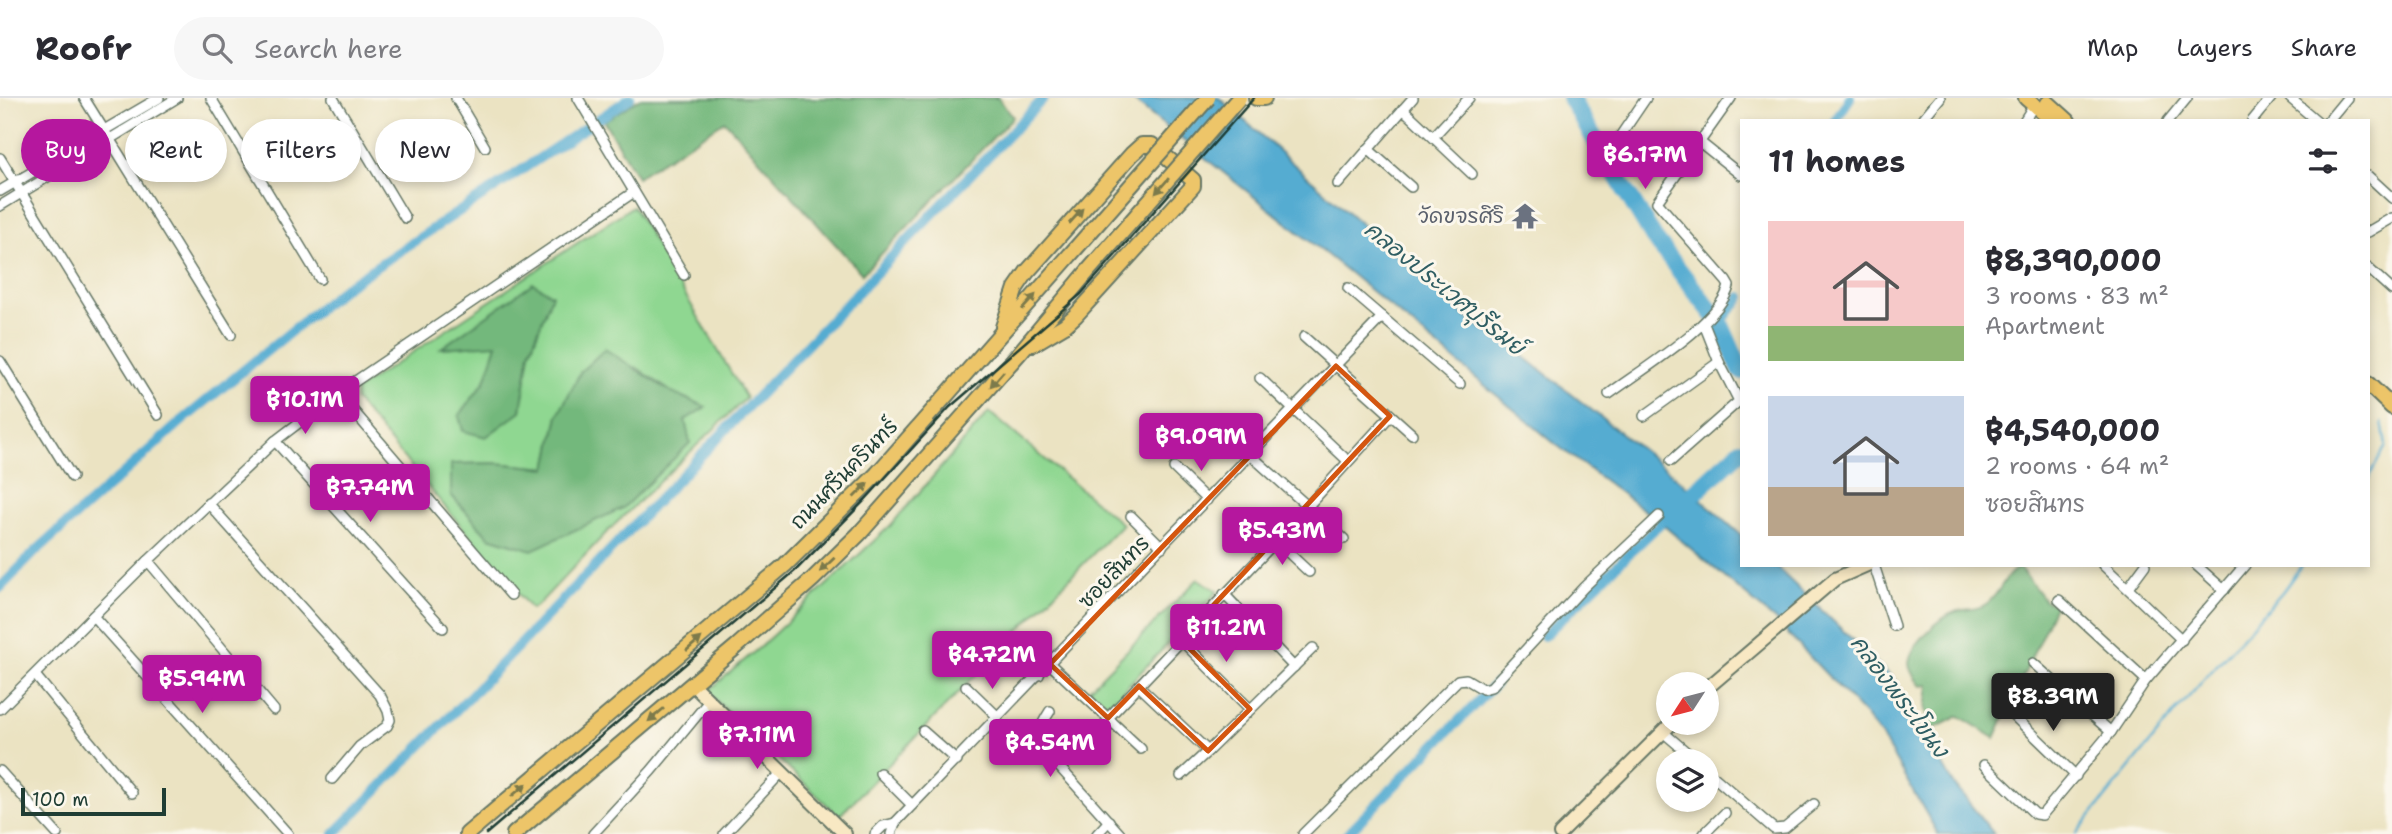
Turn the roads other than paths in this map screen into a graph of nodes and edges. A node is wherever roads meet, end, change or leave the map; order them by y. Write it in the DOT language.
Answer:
graph roads {
  1 [pos="84,98"];
  2 [pos="159,98"];
  3 [pos="177,98"];
  4 [pos="211,98"];
  5 [pos="333,98"];
  6 [pos="456,98"];
  7 [pos="578,98"];
  8 [pos="1208,98"];
  9 [pos="1239,98"];
  10 [pos="1256,98"];
  11 [pos="1264,98"];
  12 [pos="1413,98"];
  13 [pos="1469,98"];
  14 [pos="1646,98"];
  15 [pos="1731,98"];
  16 [pos="2187,98"];
  17 [pos="2271,98"];
  18 [pos="2290,98"];
  19 [pos="2347,98"];
  20 [pos="1937,99"];
  21 [pos="2034,100"];
  22 [pos="1403,109"];
  23 [pos="97,119"];
  24 [pos="1922,119"];
  25 [pos="2025,119"];
  26 [pos="2051,119"];
  27 [pos="2065,119"];
  28 [pos="2170,119"];
  29 [pos="2254,119"];
  30 [pos="2315,119"];
  31 [pos="2330,119"];
  32 [pos="111,131"];
  33 [pos="111,131"];
  34 [pos="1434,136"];
  35 [pos="111,142"];
  36 [pos="1701,143"];
  37 [pos="485,146"];
  38 [pos="1368,149"];
  39 [pos="1604,156"];
  40 [pos="0,158"];
  41 [pos="1472,174"];
  42 [pos="1740,174"];
  43 [pos="2370,178"];
  44 [pos="21,180"];
  45 [pos="38,182"];
  46 [pos="15,183"];
  47 [pos="1338,184"];
  48 [pos="1411,187"];
  49 [pos="0,191"];
  50 [pos="634,192"];
  51 [pos="22,193"];
  52 [pos="2392,198"];
  53 [pos="0,206"];
  54 [pos="405,218"];
  55 [pos="2392,218"];
  56 [pos="2370,231"];
  57 [pos="2370,270"];
  58 [pos="684,275"];
  59 [pos="320,279"];
  60 [pos="1348,288"];
  61 [pos="2392,290"];
  62 [pos="1382,317"];
  63 [pos="1708,321"];
  64 [pos="1001,333"];
  65 [pos="231,335"];
  66 [pos="1304,337"];
  67 [pos="1022,350"];
  68 [pos="0,361"];
  69 [pos="1719,362"];
  70 [pos="1336,366"];
  71 [pos="1260,378"];
  72 [pos="1460,384"];
  73 [pos="2370,386"];
  74 [pos="338,393"];
  75 [pos="1609,394"];
  76 [pos="2370,399"];
  77 [pos="2392,407"];
  78 [pos="1294,410"];
  79 [pos="158,415"];
  80 [pos="1390,415"];
  81 [pos="1644,416"];
  82 [pos="2392,419"];
  83 [pos="1215,423"];
  84 [pos="1412,434"];
  85 [pos="275,441"];
  86 [pos="1251,454"];
  87 [pos="1348,461"];
  88 [pos="1671,461"];
  89 [pos="1174,468"];
  90 [pos="72,477"];
  91 [pos="1207,500"];
  92 [pos="208,503"];
  93 [pos="1307,505"];
  94 [pos="1131,516"];
  95 [pos="1659,516"];
  96 [pos="1344,539"];
  97 [pos="1276,541"];
  98 [pos="1162,547"];
  99 [pos="148,561"];
  100 [pos="1862,567"];
  101 [pos="1875,567"];
  102 [pos="2105,567"];
  103 [pos="2144,567"];
  104 [pos="2198,567"];
  105 [pos="2243,567"];
  106 [pos="1309,572"];
  107 [pos="2128,588"];
  108 [pos="2224,590"];
  109 [pos="1224,594"];
  110 [pos="512,595"];
  111 [pos="2059,600"];
  112 [pos="93,617"];
  113 [pos="1894,626"];
  114 [pos="443,628"];
  115 [pos="1181,640"];
  116 [pos="2182,640"];
  117 [pos="1007,644"];
  118 [pos="1313,648"];
  119 [pos="2033,663"];
  120 [pos="1050,664"];
  121 [pos="1294,667"];
  122 [pos="35,675"];
  123 [pos="1039,675"];
  124 [pos="1719,678"];
  125 [pos="2146,680"];
  126 [pos="692,684"];
  127 [pos="1139,685"];
  128 [pos="966,686"];
  129 [pos="709,701"];
  130 [pos="0,709"];
  131 [pos="1250,709"];
  132 [pos="274,710"];
  133 [pos="1050,711"];
  134 [pos="2010,712"];
  135 [pos="998,717"];
  136 [pos="1108,719"];
  137 [pos="923,731"];
  138 [pos="2111,732"];
  139 [pos="1660,735"];
  140 [pos="1675,735"];
  141 [pos="1141,749"];
  142 [pos="1687,749"];
  143 [pos="1208,751"];
  144 [pos="957,761"];
  145 [pos="1984,765"];
  146 [pos="0,771"];
  147 [pos="782,772"];
  148 [pos="880,774"];
  149 [pos="1181,776"];
  150 [pos="2076,776"];
  151 [pos="332,779"];
  152 [pos="1719,781"];
  153 [pos="132,793"];
  154 [pos="1814,804"];
  155 [pos="912,805"];
  156 [pos="1725,813"];
  157 [pos="1109,821"];
  158 [pos="895,822"];
  159 [pos="1564,832"];
  160 [pos="57,834"];
  161 [pos="288,834"];
  162 [pos="467,834"];
  163 [pos="514,834"];
  164 [pos="593,834"];
  165 [pos="724,834"];
  166 [pos="845,834"];
  167 [pos="875,834"];
  168 [pos="891,834"];
  169 [pos="1097,834"];
  170 [pos="1120,834"];
  171 [pos="1303,834"];
  172 [pos="1704,834"];
  1 -- 23 [label="street"];
  2 -- 32 [label="street"];
  3 -- 33 [label="street"];
  4 -- 59 [label="street"];
  5 -- 54 [label="street"];
  6 -- 37 [label="street"];
  7 -- 50 [label="street"];
  64 -- 8 [label="main road, ถนนศรีนครินทร์, one-way, bridge"];
  9 -- 67 [label="main road, one-way, bridge"];
  10 -- 11 [label="main road"];
  12 -- 22 [label="street"];
  13 -- 34 [label="street"];
  14 -- 39 [label="street"];
  15 -- 36 [label="street"];
  16 -- 28 [label="street"];
  17 -- 29 [label="street"];
  18 -- 30 [label="street"];
  19 -- 31 [label="street"];
  20 -- 24 [label="street"];
  21 -- 25 [label="street"];
  21 -- 26 [label="main road"];
  21 -- 27 [label="main road"];
  22 -- 34 [label="street"];
  22 -- 38 [label="street"];
  34 -- 41 [label="street"];
  35 -- 65 [label="street"];
  36 -- 42 [label="street"];
  36 -- 63 [label="street"];
  38 -- 47 [label="street"];
  38 -- 48 [label="street"];
  40 -- 46 [label="street"];
  43 -- 52 [label="street"];
  44 -- 46 [label="street"];
  45 -- 51 [label="street"];
  46 -- 49 [label="street"];
  46 -- 51 [label="street"];
  50 -- 58 [label="street"];
  50 -- 74 [label="street"];
  51 -- 53 [label="street"];
  51 -- 79 [label="street"];
  55 -- 56 [label="street"];
  57 -- 61 [label="street"];
  60 -- 62 [label="street"];
  62 -- 70 [label="street, ซอยสินทร"];
  62 -- 72 [label="street"];
  63 -- 69 [label="street"];
  63 -- 75 [label="street"];
  64 -- 67 [label="main road, one-way"];
  162 -- 64 [label="main road, ถนนศรีนครินทร์, one-way"];
  66 -- 70 [label="street"];
  67 -- 126 [label="main road, one-way"];
  68 -- 90 [label="street"];
  69 -- 81 [label="street"];
  69 -- 88 [label="street"];
  70 -- 78 [label="street, ซอยสินทร"];
  70 -- 80 [label="street"];
  71 -- 78 [label="street"];
  73 -- 77 [label="main road"];
  74 -- 85 [label="street"];
  74 -- 110 [label="street"];
  76 -- 82 [label="main road"];
  78 -- 86 [label="street, ซอยสินทร"];
  78 -- 87 [label="street"];
  80 -- 84 [label="street"];
  80 -- 87 [label="street"];
  83 -- 86 [label="street"];
  85 -- 92 [label="street"];
  85 -- 114 [label="street"];
  86 -- 91 [label="street, ซอยสินทร"];
  86 -- 93 [label="street"];
  87 -- 93 [label="street"];
  89 -- 91 [label="street"];
  91 -- 98 [label="street, ซอยสินทร"];
  92 -- 99 [label="street"];
  92 -- 151 [label="street"];
  93 -- 96 [label="street"];
  93 -- 97 [label="street"];
  94 -- 98 [label="street"];
  95 -- 171 [label="street"];
  97 -- 106 [label="street"];
  97 -- 109 [label="street"];
  98 -- 120 [label="street, ซอยสินทร"];
  99 -- 112 [label="street"];
  99 -- 132 [label="street"];
  100 -- 124 [label="street"];
  101 -- 113 [label="street"];
  102 -- 107 [label="street"];
  103 -- 107 [label="street"];
  104 -- 108 [label="street"];
  105 -- 108 [label="street"];
  107 -- 116 [label="street"];
  108 -- 116 [label="street"];
  109 -- 115 [label="street"];
  109 -- 121 [label="street"];
  111 -- 125 [label="street"];
  112 -- 122 [label="street"];
  112 -- 161 [label="street"];
  115 -- 127 [label="street"];
  115 -- 131 [label="street"];
  116 -- 125 [label="street"];
  117 -- 123 [label="street"];
  118 -- 121 [label="street"];
  119 -- 138 [label="street"];
  120 -- 123 [label="street, ซอยสินทร"];
  120 -- 136 [label="street"];
  121 -- 131 [label="street"];
  122 -- 130 [label="street"];
  122 -- 153 [label="street"];
  123 -- 135 [label="street, ซอยสินทร"];
  125 -- 138 [label="street"];
  126 -- 129 [label="street"];
  126 -- 163 [label="main road, one-way"];
  127 -- 136 [label="street"];
  127 -- 143 [label="street"];
  128 -- 135 [label="street"];
  129 -- 147 [label="street"];
  129 -- 164 [label="street"];
  131 -- 143 [label="street"];
  133 -- 157 [label="street"];
  134 -- 150 [label="street"];
  135 -- 144 [label="street, ซอยสินทร"];
  136 -- 141 [label="street"];
  137 -- 144 [label="street"];
  138 -- 150 [label="street"];
  139 -- 159 [label="street"];
  140 -- 142 [label="street"];
  143 -- 149 [label="street"];
  144 -- 155 [label="street, ซอยสินทร"];
  145 -- 150 [label="street"];
  146 -- 160 [label="street"];
  147 -- 165 [label="street"];
  147 -- 166 [label="street"];
  148 -- 155 [label="street"];
  152 -- 154 [label="street"];
  155 -- 158 [label="street, ซอยสินทร"];
  156 -- 172 [label="street"];
  157 -- 169 [label="street"];
  157 -- 170 [label="street"];
  158 -- 167 [label="street"];
  158 -- 168 [label="street, ซอยสินทร"];
}
